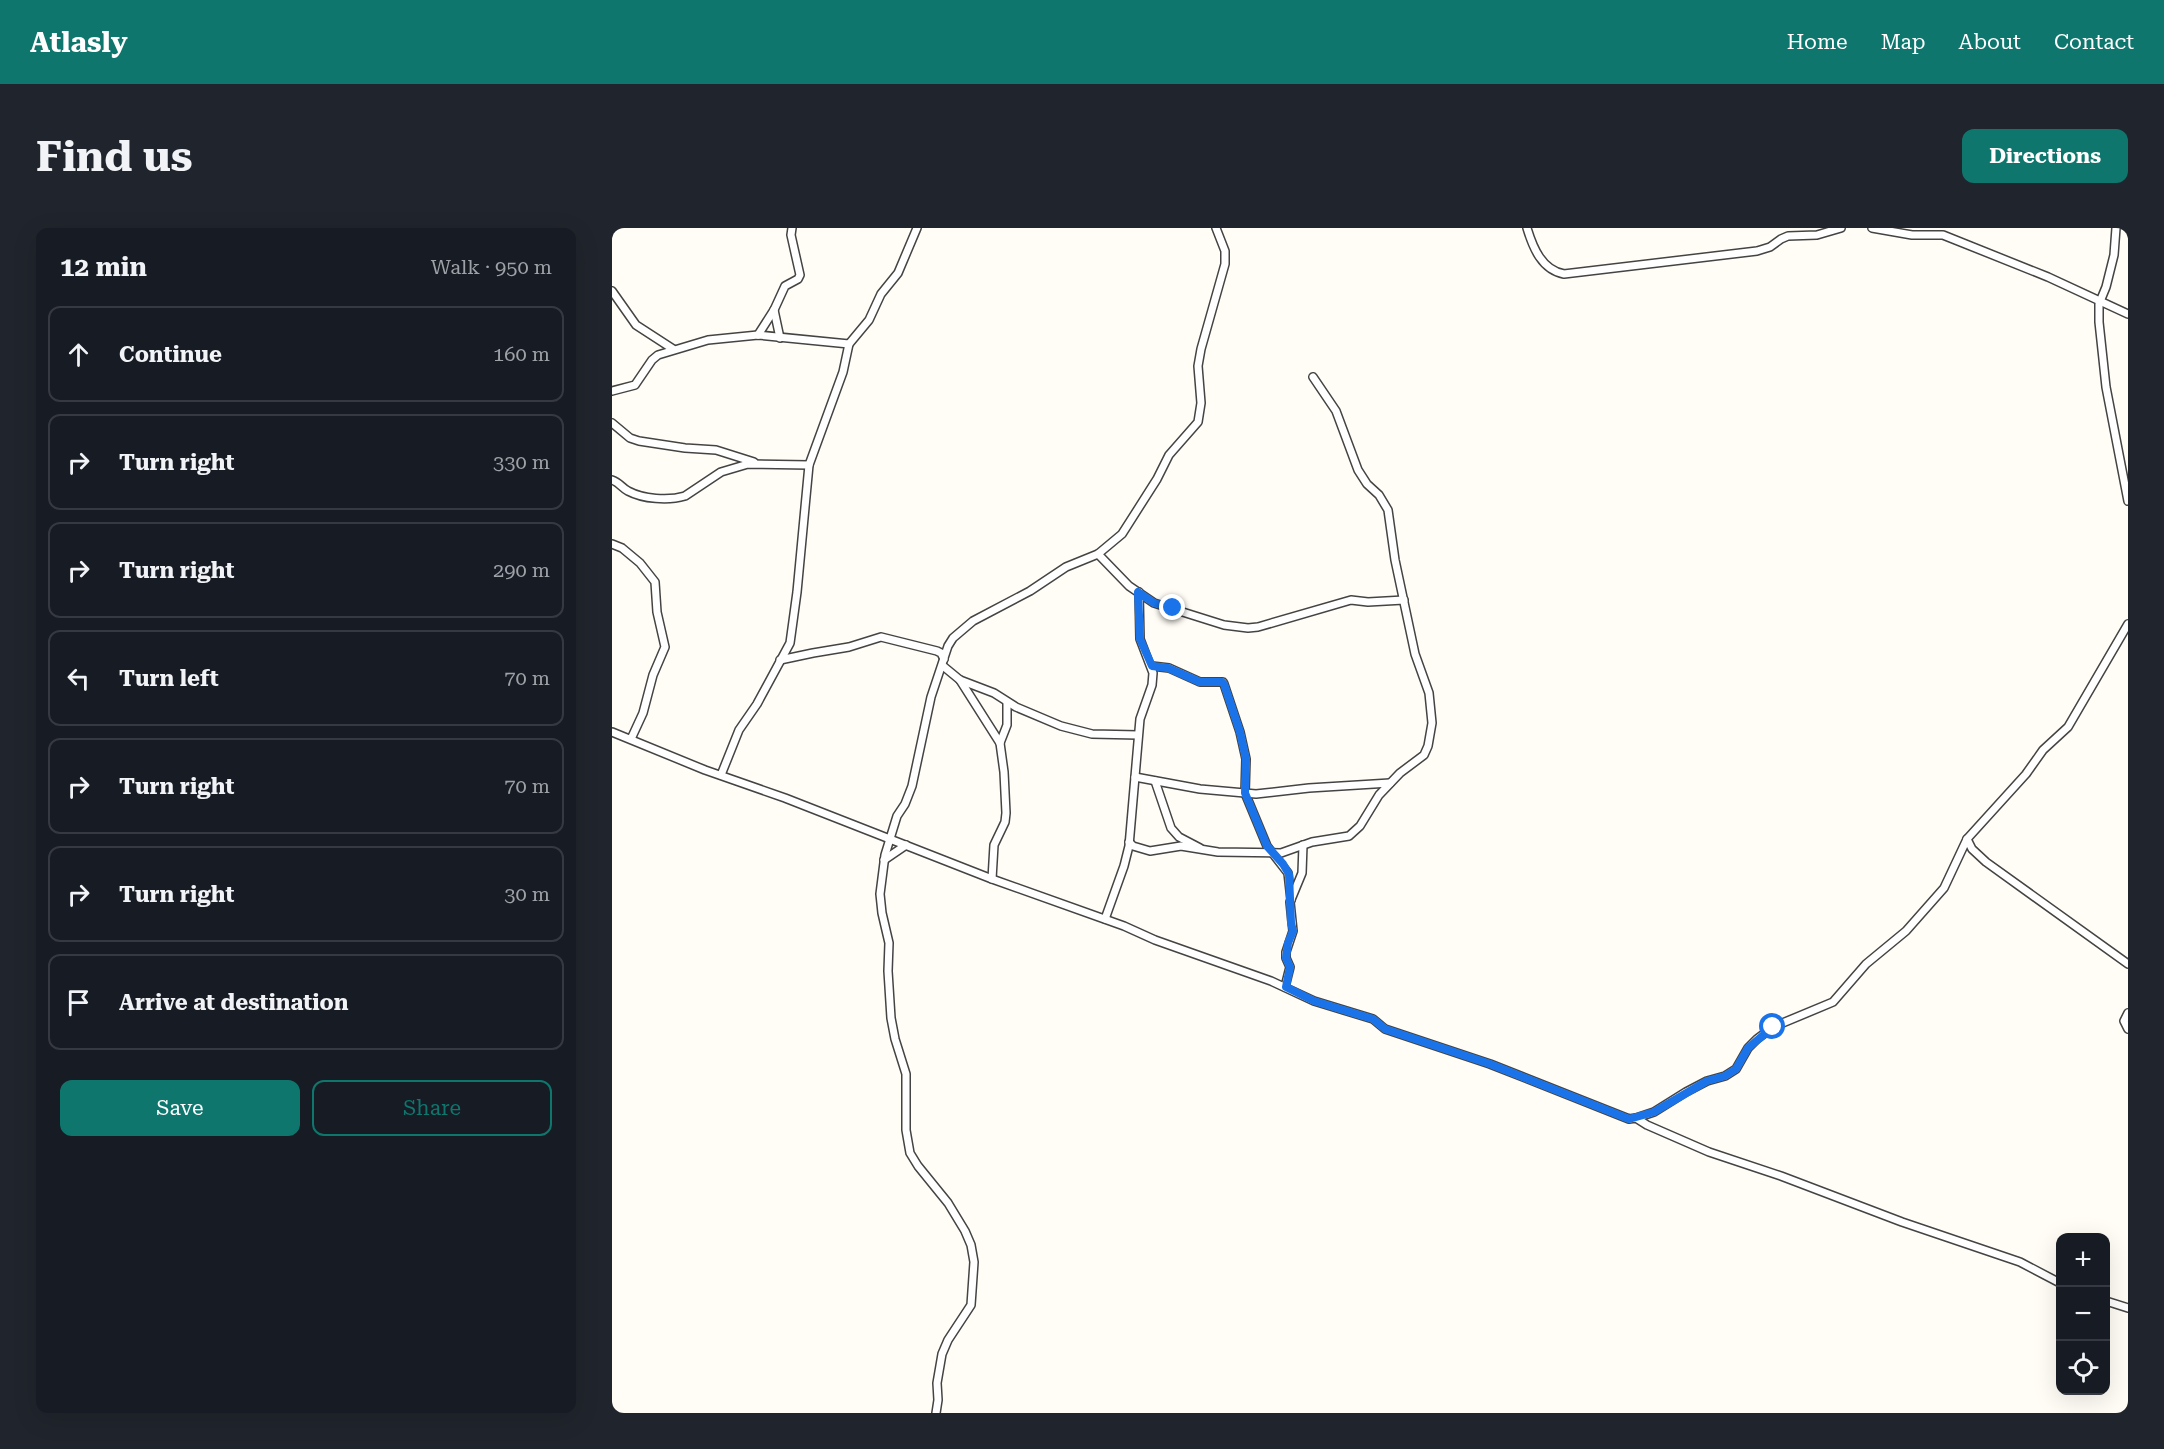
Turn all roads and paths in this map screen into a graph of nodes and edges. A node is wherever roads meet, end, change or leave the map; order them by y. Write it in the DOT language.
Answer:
graph roads {
  1 [pos="792,228"];
  2 [pos="917,228"];
  3 [pos="1216,228"];
  4 [pos="1527,228"];
  5 [pos="1841,228"];
  6 [pos="1872,228"];
  7 [pos="2116,228"];
  8 [pos="612,291"];
  9 [pos="2101,300"];
  10 [pos="774,310"];
  11 [pos="2128,314"];
  12 [pos="758,335"];
  13 [pos="780,338"];
  14 [pos="849,344"];
  15 [pos="674,349"];
  16 [pos="1313,377"];
  17 [pos="612,391"];
  18 [pos="612,423"];
  19 [pos="756,463"];
  20 [pos="810,465"];
  21 [pos="612,480"];
  22 [pos="2128,501"];
  23 [pos="612,544"];
  24 [pos="1098,554"];
  25 [pos="1138,592"];
  26 [pos="1404,600"];
  27 [pos="2128,624"];
  28 [pos="780,660"];
  29 [pos="943,663"];
  30 [pos="1152,666"];
  31 [pos="960,681"];
  32 [pos="1007,702"];
  33 [pos="612,732"];
  34 [pos="1138,735"];
  35 [pos="631,739"];
  36 [pos="1000,743"];
  37 [pos="720,775"];
  38 [pos="1135,777"];
  39 [pos="1155,781"];
  40 [pos="1390,783"];
  41 [pos="1245,793"];
  42 [pos="890,839"];
  43 [pos="1967,839"];
  44 [pos="1130,842"];
  45 [pos="906,845"];
  46 [pos="1303,845"];
  47 [pos="1202,850"];
  48 [pos="1271,852"];
  49 [pos="884,860"];
  50 [pos="992,879"];
  51 [pos="1291,900"];
  52 [pos="1105,919"];
  53 [pos="2128,964"];
  54 [pos="1286,987"];
  55 [pos="2128,1013"];
  56 [pos="2128,1029"];
  57 [pos="1654,1112"];
  58 [pos="1636,1118"];
  59 [pos="1647,1125"];
  60 [pos="2056,1280"];
  61 [pos="2110,1302"];
  62 [pos="2128,1308"];
  63 [pos="936,1413"];
  1 -- 10 [label="street"];
  2 -- 14 [label="street"];
  3 -- 24 [label="street"];
  4 -- 5 [label="street"];
  6 -- 9 [label="street"];
  7 -- 9 [label="street"];
  8 -- 15 [label="street"];
  9 -- 11 [label="street"];
  9 -- 22 [label="street"];
  10 -- 12 [label="street"];
  10 -- 13 [label="street"];
  12 -- 13 [label="street"];
  12 -- 15 [label="street"];
  13 -- 14 [label="street"];
  14 -- 20 [label="street"];
  15 -- 17 [label="street"];
  16 -- 26 [label="street"];
  18 -- 19 [label="street"];
  19 -- 20 [label="street"];
  19 -- 21 [label="street"];
  20 -- 28 [label="street"];
  23 -- 35 [label="street"];
  24 -- 25 [label="street"];
  24 -- 29 [label="street"];
  25 -- 26 [label="street"];
  25 -- 30 [label="street"];
  26 -- 40 [label="street"];
  27 -- 43 [label="street"];
  28 -- 29 [label="street"];
  28 -- 37 [label="street"];
  29 -- 31 [label="street"];
  29 -- 42 [label="street"];
  30 -- 34 [label="street"];
  30 -- 41 [label="street"];
  31 -- 32 [label="street"];
  31 -- 36 [label="street"];
  32 -- 34 [label="street"];
  32 -- 36 [label="street"];
  33 -- 35 [label="street"];
  34 -- 38 [label="street"];
  35 -- 37 [label="street"];
  36 -- 50 [label="street"];
  37 -- 42 [label="street"];
  38 -- 39 [label="street"];
  38 -- 44 [label="street"];
  39 -- 41 [label="street"];
  39 -- 47 [label="street"];
  40 -- 41 [label="street"];
  40 -- 46 [label="street"];
  41 -- 48 [label="street"];
  42 -- 45 [label="street"];
  42 -- 49 [label="street"];
  43 -- 53 [label="street"];
  43 -- 57 [label="street"];
  44 -- 47 [label="street"];
  44 -- 52 [label="street"];
  45 -- 49 [label="street"];
  45 -- 50 [label="street"];
  46 -- 48 [label="street"];
  46 -- 51 [label="street"];
  47 -- 48 [label="street"];
  48 -- 51 [label="street"];
  49 -- 63 [label="street"];
  50 -- 52 [label="street"];
  51 -- 54 [label="street"];
  52 -- 54 [label="street"];
  54 -- 58 [label="street"];
  55 -- 56 [label="street"];
  57 -- 58 [label="street"];
  57 -- 59 [label="street"];
  58 -- 59 [label="street"];
  59 -- 60 [label="street"];
  61 -- 62 [label="street"];
}
